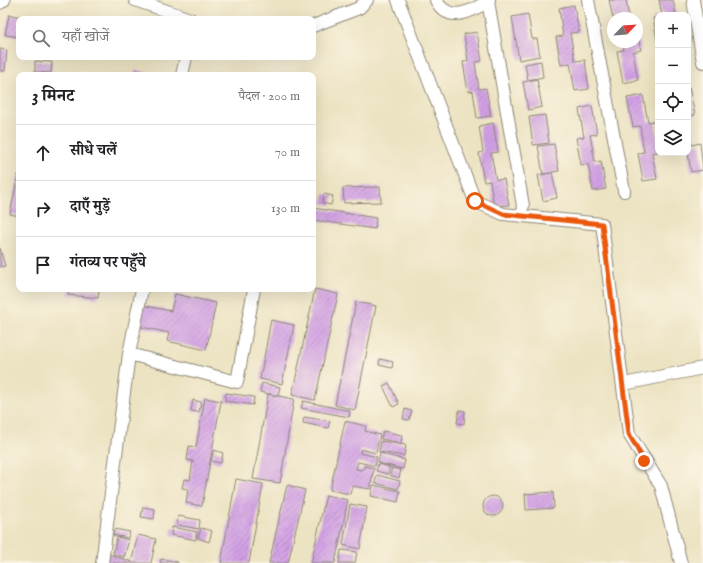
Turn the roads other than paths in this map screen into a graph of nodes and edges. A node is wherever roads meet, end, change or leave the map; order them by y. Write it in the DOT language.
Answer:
graph roads {
  1 [pos="4,0"];
  2 [pos="135,0"];
  3 [pos="367,0"];
  4 [pos="398,0"];
  5 [pos="436,0"];
  6 [pos="488,0"];
  7 [pos="588,0"];
  8 [pos="693,0"];
  9 [pos="0,3"];
  10 [pos="181,16"];
  11 [pos="316,25"];
  12 [pos="185,60"];
  13 [pos="703,62"];
  14 [pos="183,72"];
  15 [pos="624,191"];
  16 [pos="522,206"];
  17 [pos="141,292"];
  18 [pos="253,292"];
  19 [pos="129,354"];
  20 [pos="703,368"];
  21 [pos="624,384"];
  22 [pos="102,563"];
  23 [pos="681,563"];
  1 -- 9 [label="street"];
  2 -- 10 [label="street"];
  3 -- 11 [label="street"];
  4 -- 21 [label="street"];
  5 -- 6 [label="street"];
  6 -- 16 [label="street"];
  7 -- 15 [label="street"];
  8 -- 13 [label="street"];
  12 -- 14 [label="street"];
  17 -- 19 [label="street"];
  18 -- 19 [label="street"];
  19 -- 22 [label="street"];
  20 -- 21 [label="street"];
  21 -- 23 [label="street"];
}
